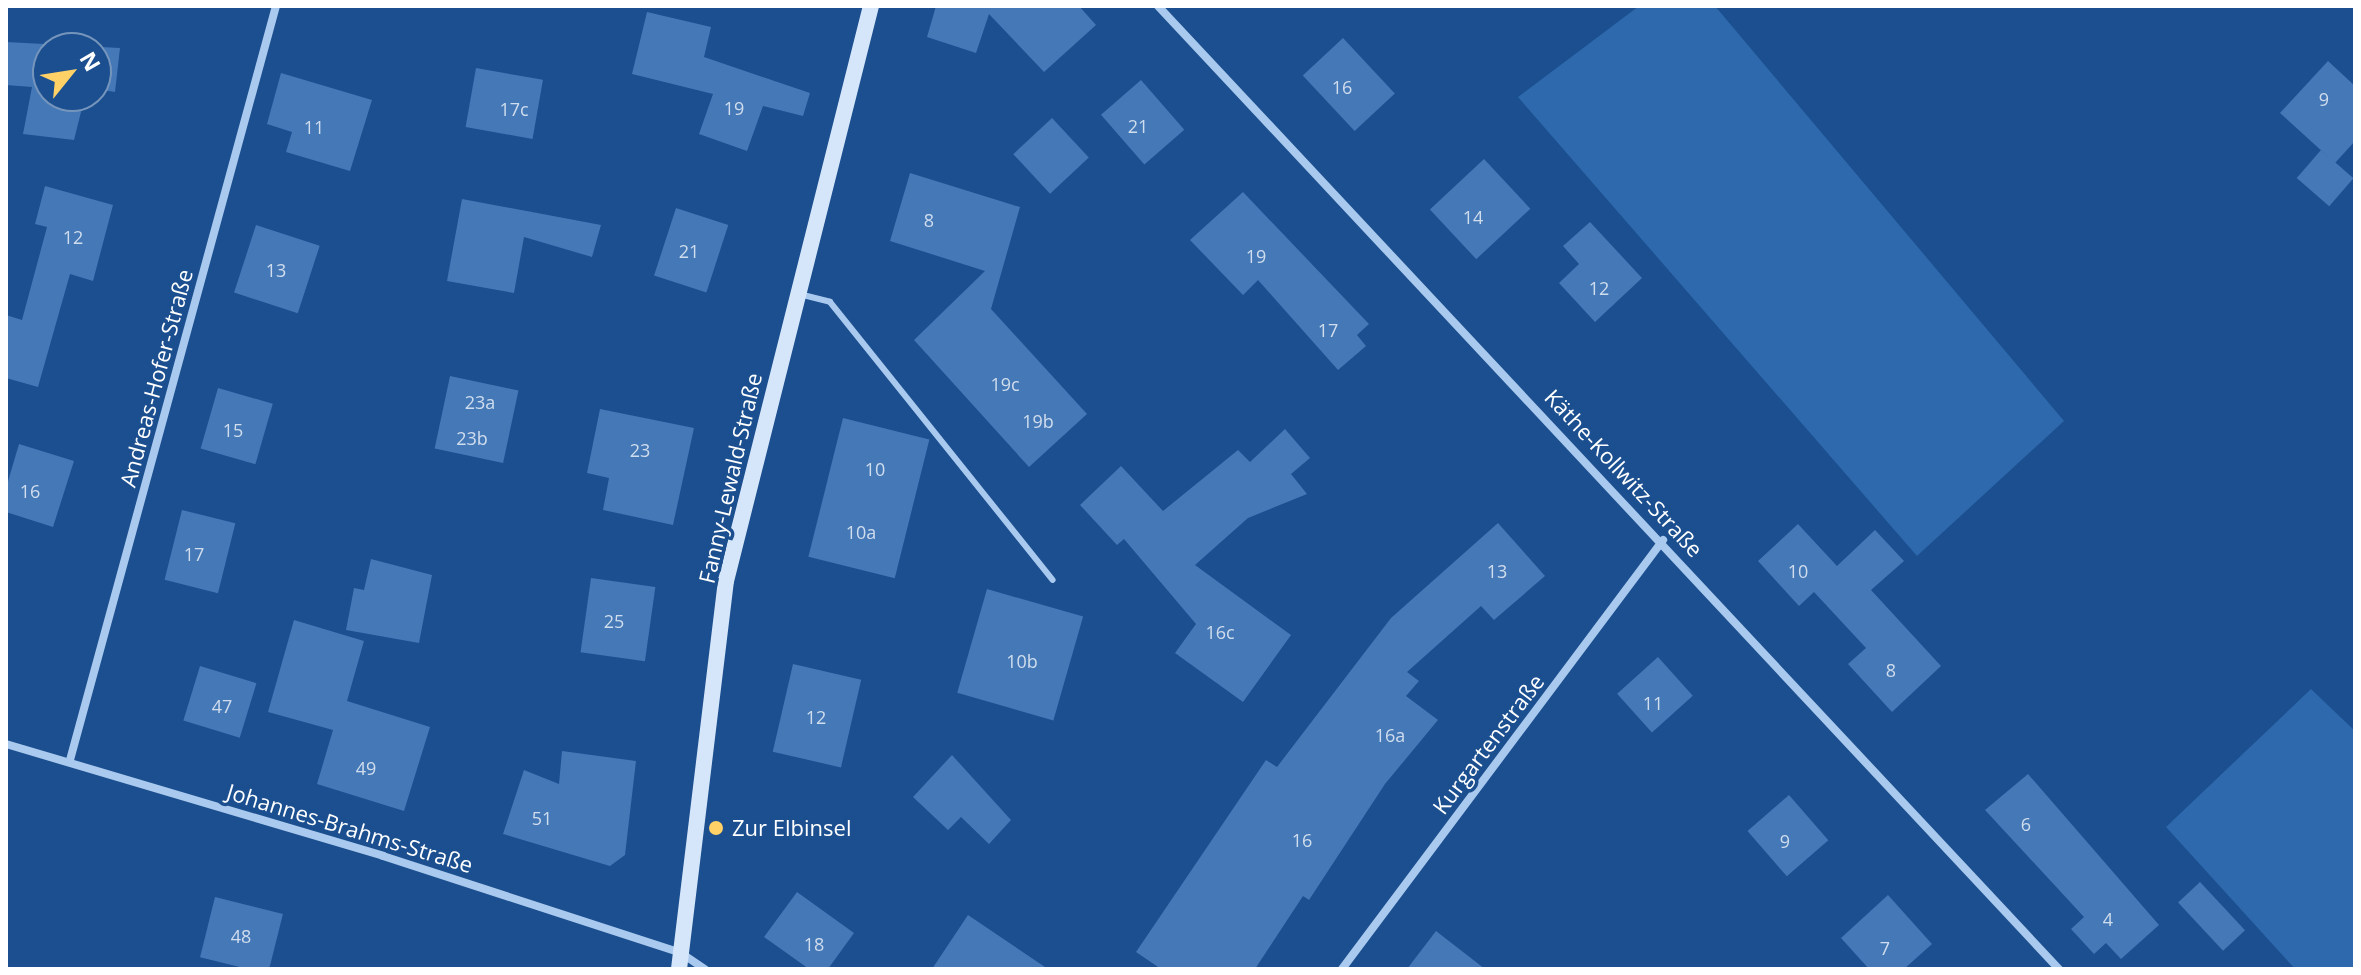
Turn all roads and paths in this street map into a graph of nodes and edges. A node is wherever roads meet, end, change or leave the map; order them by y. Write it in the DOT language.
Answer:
graph roads {
  1 [pos="276,6"];
  2 [pos="871,6"];
  3 [pos="1158,6"];
  4 [pos="797,293"];
  5 [pos="1663,540"];
  6 [pos="1053,580"];
  7 [pos="6,744"];
  8 [pos="70,760"];
  9 [pos="680,961"];
  10 [pos="705,969"];
  11 [pos="1342,969"];
  12 [pos="2059,969"];
  1 -- 8 [label="street, Andreas-Hofer-Straße"];
  2 -- 4 [label="street, Fanny-Lewald-Straße"];
  3 -- 5 [label="street, Käthe-Kollwitz-Straße"];
  4 -- 6 [label="lane"];
  4 -- 9 [label="street, Fanny-Lewald-Straße"];
  5 -- 11 [label="street, Kurgartenstraße"];
  5 -- 12 [label="street, Käthe-Kollwitz-Straße"];
  7 -- 8 [label="street, Johannes-Brahms-Straße"];
  8 -- 9 [label="street, Johannes-Brahms-Straße"];
  9 -- 10 [label="street"];
}
